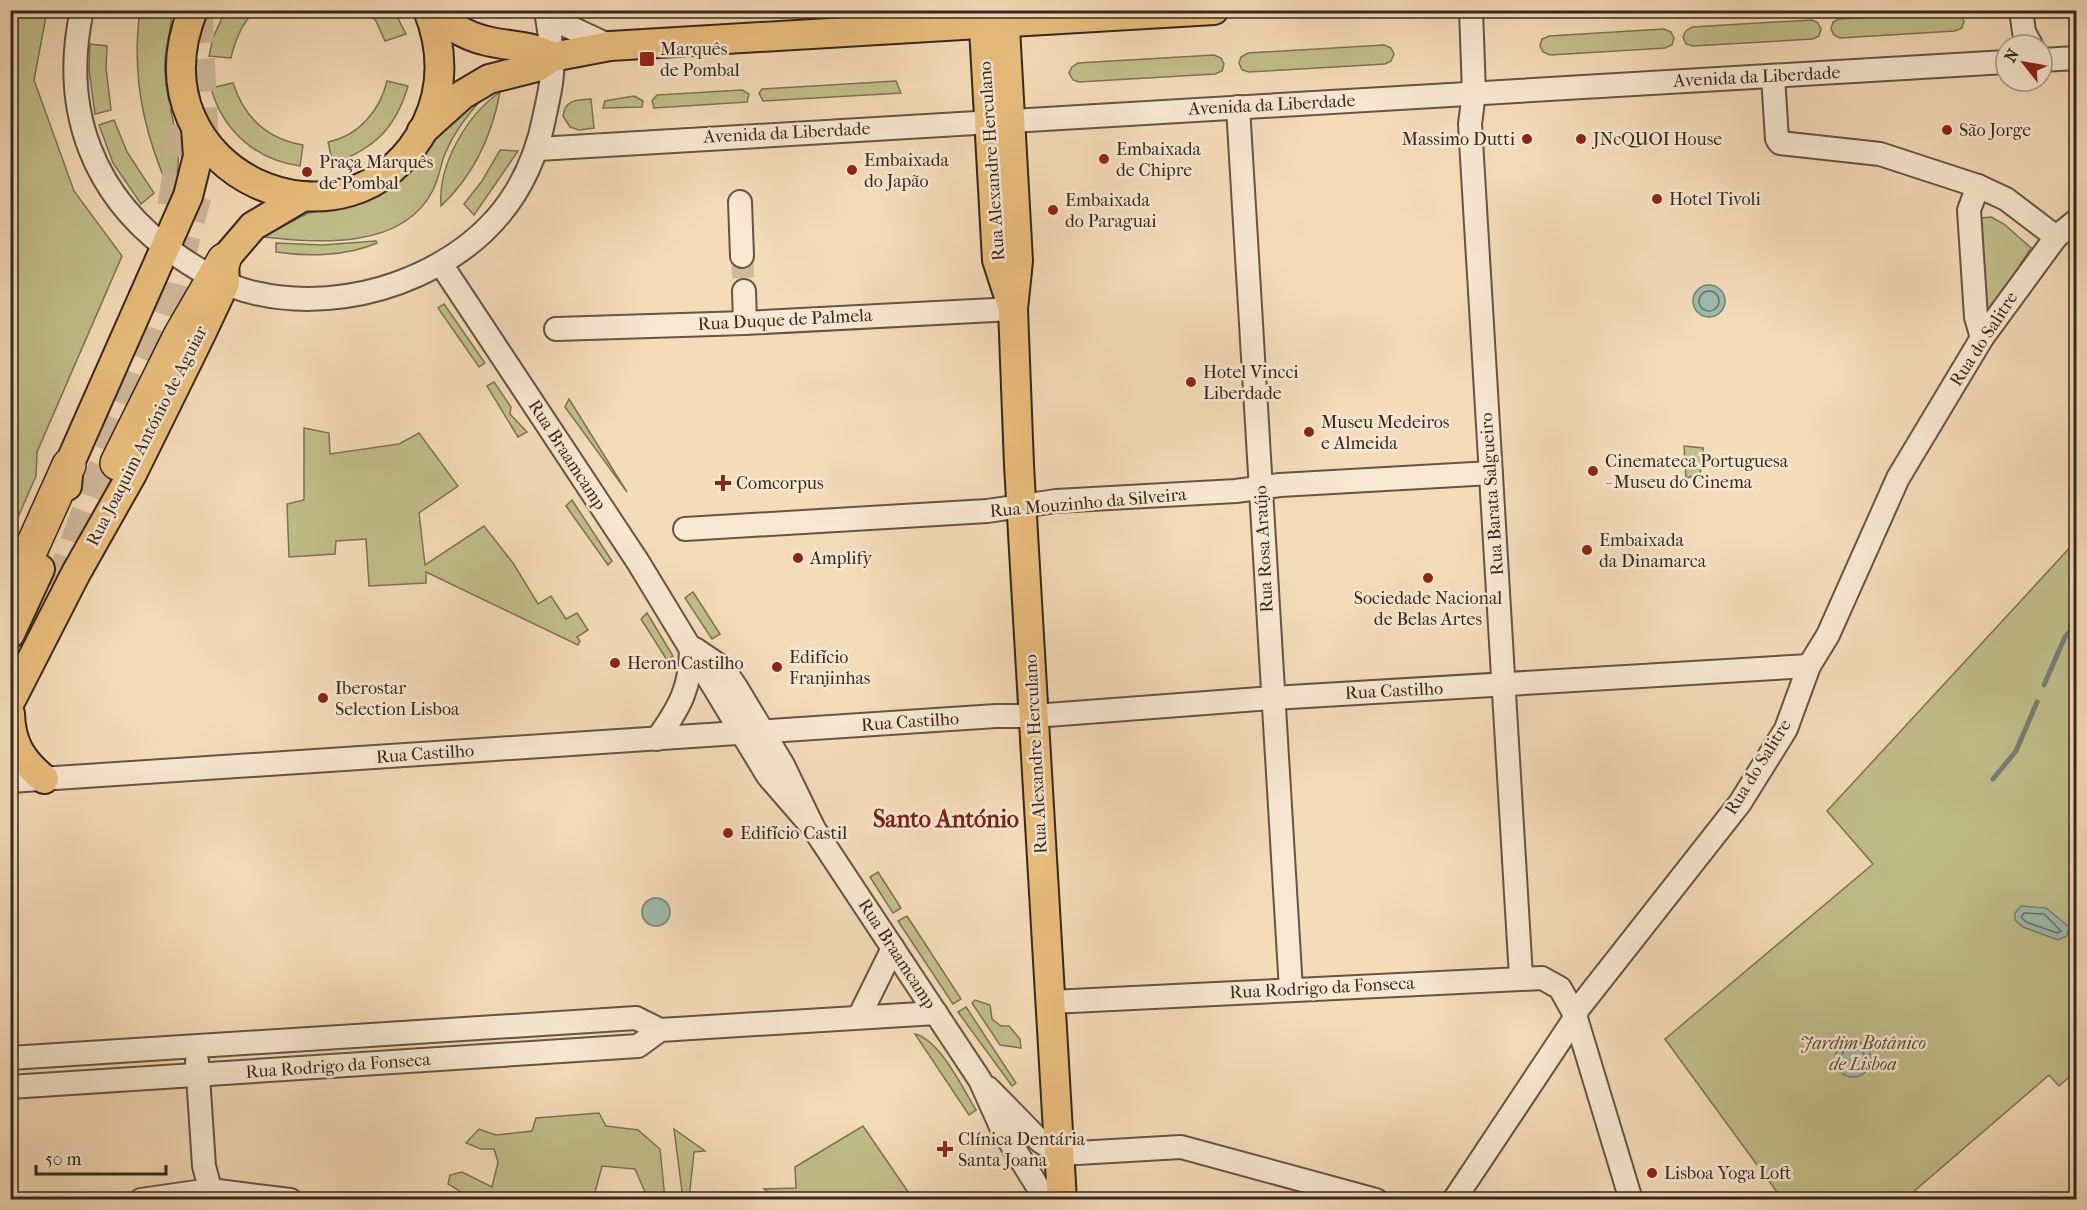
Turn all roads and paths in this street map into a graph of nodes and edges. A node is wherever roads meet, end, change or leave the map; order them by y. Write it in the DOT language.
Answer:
graph roads {
  1 [pos="82,10"];
  2 [pos="428,10"];
  3 [pos="546,10"];
  4 [pos="1214,10"];
  5 [pos="1471,10"];
  6 [pos="2021,10"];
  7 [pos="189,15"];
  8 [pos="994,17"];
  9 [pos="2025,33"];
  10 [pos="610,46"];
  11 [pos="552,57"];
  12 [pos="2054,58"];
  13 [pos="2076,58"];
  14 [pos="1994,63"];
  15 [pos="1773,76"];
  16 [pos="1473,93"];
  17 [pos="1238,107"];
  18 [pos="1000,121"];
  19 [pos="196,128"];
  20 [pos="422,131"];
  21 [pos="538,149"];
  22 [pos="1978,186"];
  23 [pos="304,196"];
  24 [pos="740,202"];
  25 [pos="2076,221"];
  26 [pos="2056,237"];
  27 [pos="165,247"];
  28 [pos="742,256"];
  29 [pos="441,264"];
  30 [pos="221,273"];
  31 [pos="744,291"];
  32 [pos="1013,309"];
  33 [pos="745,323"];
  34 [pos="556,329"];
  35 [pos="1982,338"];
  36 [pos="117,463"];
  37 [pos="69,465"];
  38 [pos="1491,473"];
  39 [pos="1260,488"];
  40 [pos="1022,506"];
  41 [pos="685,529"];
  42 [pos="10,570"];
  43 [pos="10,596"];
  44 [pos="10,634"];
  45 [pos="691,647"];
  46 [pos="1809,666"];
  47 [pos="1504,684"];
  48 [pos="1273,698"];
  49 [pos="10,702"];
  50 [pos="10,714"];
  51 [pos="1034,716"];
  52 [pos="752,732"];
  53 [pos="657,739"];
  54 [pos="44,779"];
  55 [pos="10,781"];
  56 [pos="893,948"];
  57 [pos="1521,977"];
  58 [pos="1291,990"];
  59 [pos="1051,1002"];
  60 [pos="936,1012"];
  61 [pos="1575,1015"];
  62 [pos="859,1017"];
  63 [pos="660,1030"];
  64 [pos="197,1046"];
  65 [pos="10,1058"];
  66 [pos="198,1075"];
  67 [pos="980,1080"];
  68 [pos="10,1087"];
  69 [pos="1060,1154"];
  70 [pos="212,1195"];
  71 [pos="141,1200"];
  72 [pos="290,1200"];
  73 [pos="1046,1200"];
  74 [pos="1062,1200"];
  75 [pos="1376,1200"];
  76 [pos="1454,1200"];
  77 [pos="1631,1200"];
  1 -- 27 [label="street"];
  2 -- 11 [label="main road"];
  2 -- 20 [label="main road"];
  3 -- 10 [label="street"];
  3 -- 11 [label="street"];
  4 -- 8 [label="main road"];
  5 -- 16 [label="street, Rua Barata Salgueiro"];
  6 -- 9 [label="street"];
  7 -- 19 [label="main road"];
  8 -- 10 [label="main road"];
  8 -- 18 [label="main road, Rua Alexandre Herculano"];
  10 -- 11 [label="main road"];
  11 -- 20 [label="main road"];
  11 -- 21 [label="street"];
  12 -- 13 [label="street"];
  14 -- 15 [label="street, Avenida da Liberdade"];
  15 -- 16 [label="street, Avenida da Liberdade"];
  15 -- 22 [label="street"];
  16 -- 17 [label="street, Avenida da Liberdade"];
  16 -- 38 [label="street, Rua Barata Salgueiro"];
  17 -- 18 [label="street, Avenida da Liberdade"];
  17 -- 39 [label="street, Rua Rosa Araújo"];
  18 -- 21 [label="street, Avenida da Liberdade"];
  18 -- 32 [label="main road, Rua Alexandre Herculano"];
  19 -- 23 [label="main road"];
  19 -- 27 [label="main road, Rua Joaquim António de Aguiar"];
  20 -- 23 [label="main road"];
  21 -- 29 [label="street"];
  22 -- 26 [label="street"];
  22 -- 35 [label="street"];
  23 -- 30 [label="main road, Rua Joaquim António de Aguiar"];
  24 -- 28 [label="street"];
  25 -- 26 [label="street, Rua do Salitre"];
  26 -- 35 [label="street, Rua do Salitre"];
  27 -- 30 [label="street"];
  27 -- 37 [label="main road, Rua Joaquim António de Aguiar"];
  29 -- 30 [label="street"];
  29 -- 45 [label="street, Rua Braamcamp"];
  30 -- 36 [label="highway"];
  30 -- 49 [label="main road, Rua Joaquim António de Aguiar"];
  31 -- 33 [label="street"];
  32 -- 33 [label="street, Rua Duque de Palmela"];
  32 -- 40 [label="main road, Rua Alexandre Herculano"];
  33 -- 34 [label="street, Rua Duque de Palmela"];
  35 -- 46 [label="street, Rua do Salitre"];
  37 -- 42 [label="main road"];
  37 -- 43 [label="highway"];
  37 -- 44 [label="main road, Rua Joaquim António de Aguiar"];
  38 -- 39 [label="street, Rua Mouzinho da Silveira"];
  38 -- 47 [label="street, Rua Barata Salgueiro"];
  39 -- 40 [label="street, Rua Mouzinho da Silveira"];
  39 -- 48 [label="street, Rua Rosa Araújo"];
  40 -- 41 [label="street, Rua Mouzinho da Silveira"];
  40 -- 51 [label="main road, Rua Alexandre Herculano"];
  45 -- 52 [label="street, Rua Braamcamp"];
  45 -- 53 [label="street"];
  46 -- 47 [label="street, Rua Castilho"];
  46 -- 61 [label="street, Rua do Salitre"];
  47 -- 48 [label="street, Rua Castilho"];
  47 -- 57 [label="street, Rua Barata Salgueiro"];
  48 -- 51 [label="street, Rua Castilho"];
  48 -- 58 [label="street, Rua Rosa Araújo"];
  50 -- 54 [label="main road"];
  51 -- 52 [label="street, Rua Castilho"];
  51 -- 59 [label="main road, Rua Alexandre Herculano"];
  52 -- 53 [label="street, Rua Castilho"];
  52 -- 56 [label="street, Rua Braamcamp"];
  53 -- 54 [label="street, Rua Castilho"];
  54 -- 55 [label="street, Rua Castilho"];
  56 -- 60 [label="street, Rua Braamcamp"];
  56 -- 62 [label="street"];
  57 -- 58 [label="street, Rua Rodrigo da Fonseca"];
  57 -- 61 [label="street, Rua Rodrigo da Fonseca"];
  58 -- 59 [label="street, Rua Rodrigo da Fonseca"];
  59 -- 69 [label="main road, Rua Alexandre Herculano"];
  60 -- 62 [label="street, Rua Rodrigo da Fonseca"];
  60 -- 67 [label="street, Rua Braamcamp"];
  61 -- 76 [label="street, Rua do Salitre"];
  61 -- 77 [label="street, Rua Rodrigo da Fonseca"];
  62 -- 63 [label="street, Rua Rodrigo da Fonseca"];
  63 -- 64 [label="street, Rua Rodrigo da Fonseca"];
  63 -- 66 [label="street, Rua Rodrigo da Fonseca"];
  64 -- 65 [label="street, Rua Rodrigo da Fonseca"];
  64 -- 66 [label="street"];
  66 -- 68 [label="street, Rua Rodrigo da Fonseca"];
  66 -- 70 [label="street"];
  67 -- 69 [label="street, Rua Braamcamp"];
  67 -- 73 [label="street, Rua Braamcamp"];
  69 -- 74 [label="main road, Rua Alexandre Herculano"];
  69 -- 75 [label="street"];
  70 -- 71 [label="street"];
  70 -- 72 [label="street"];
}
